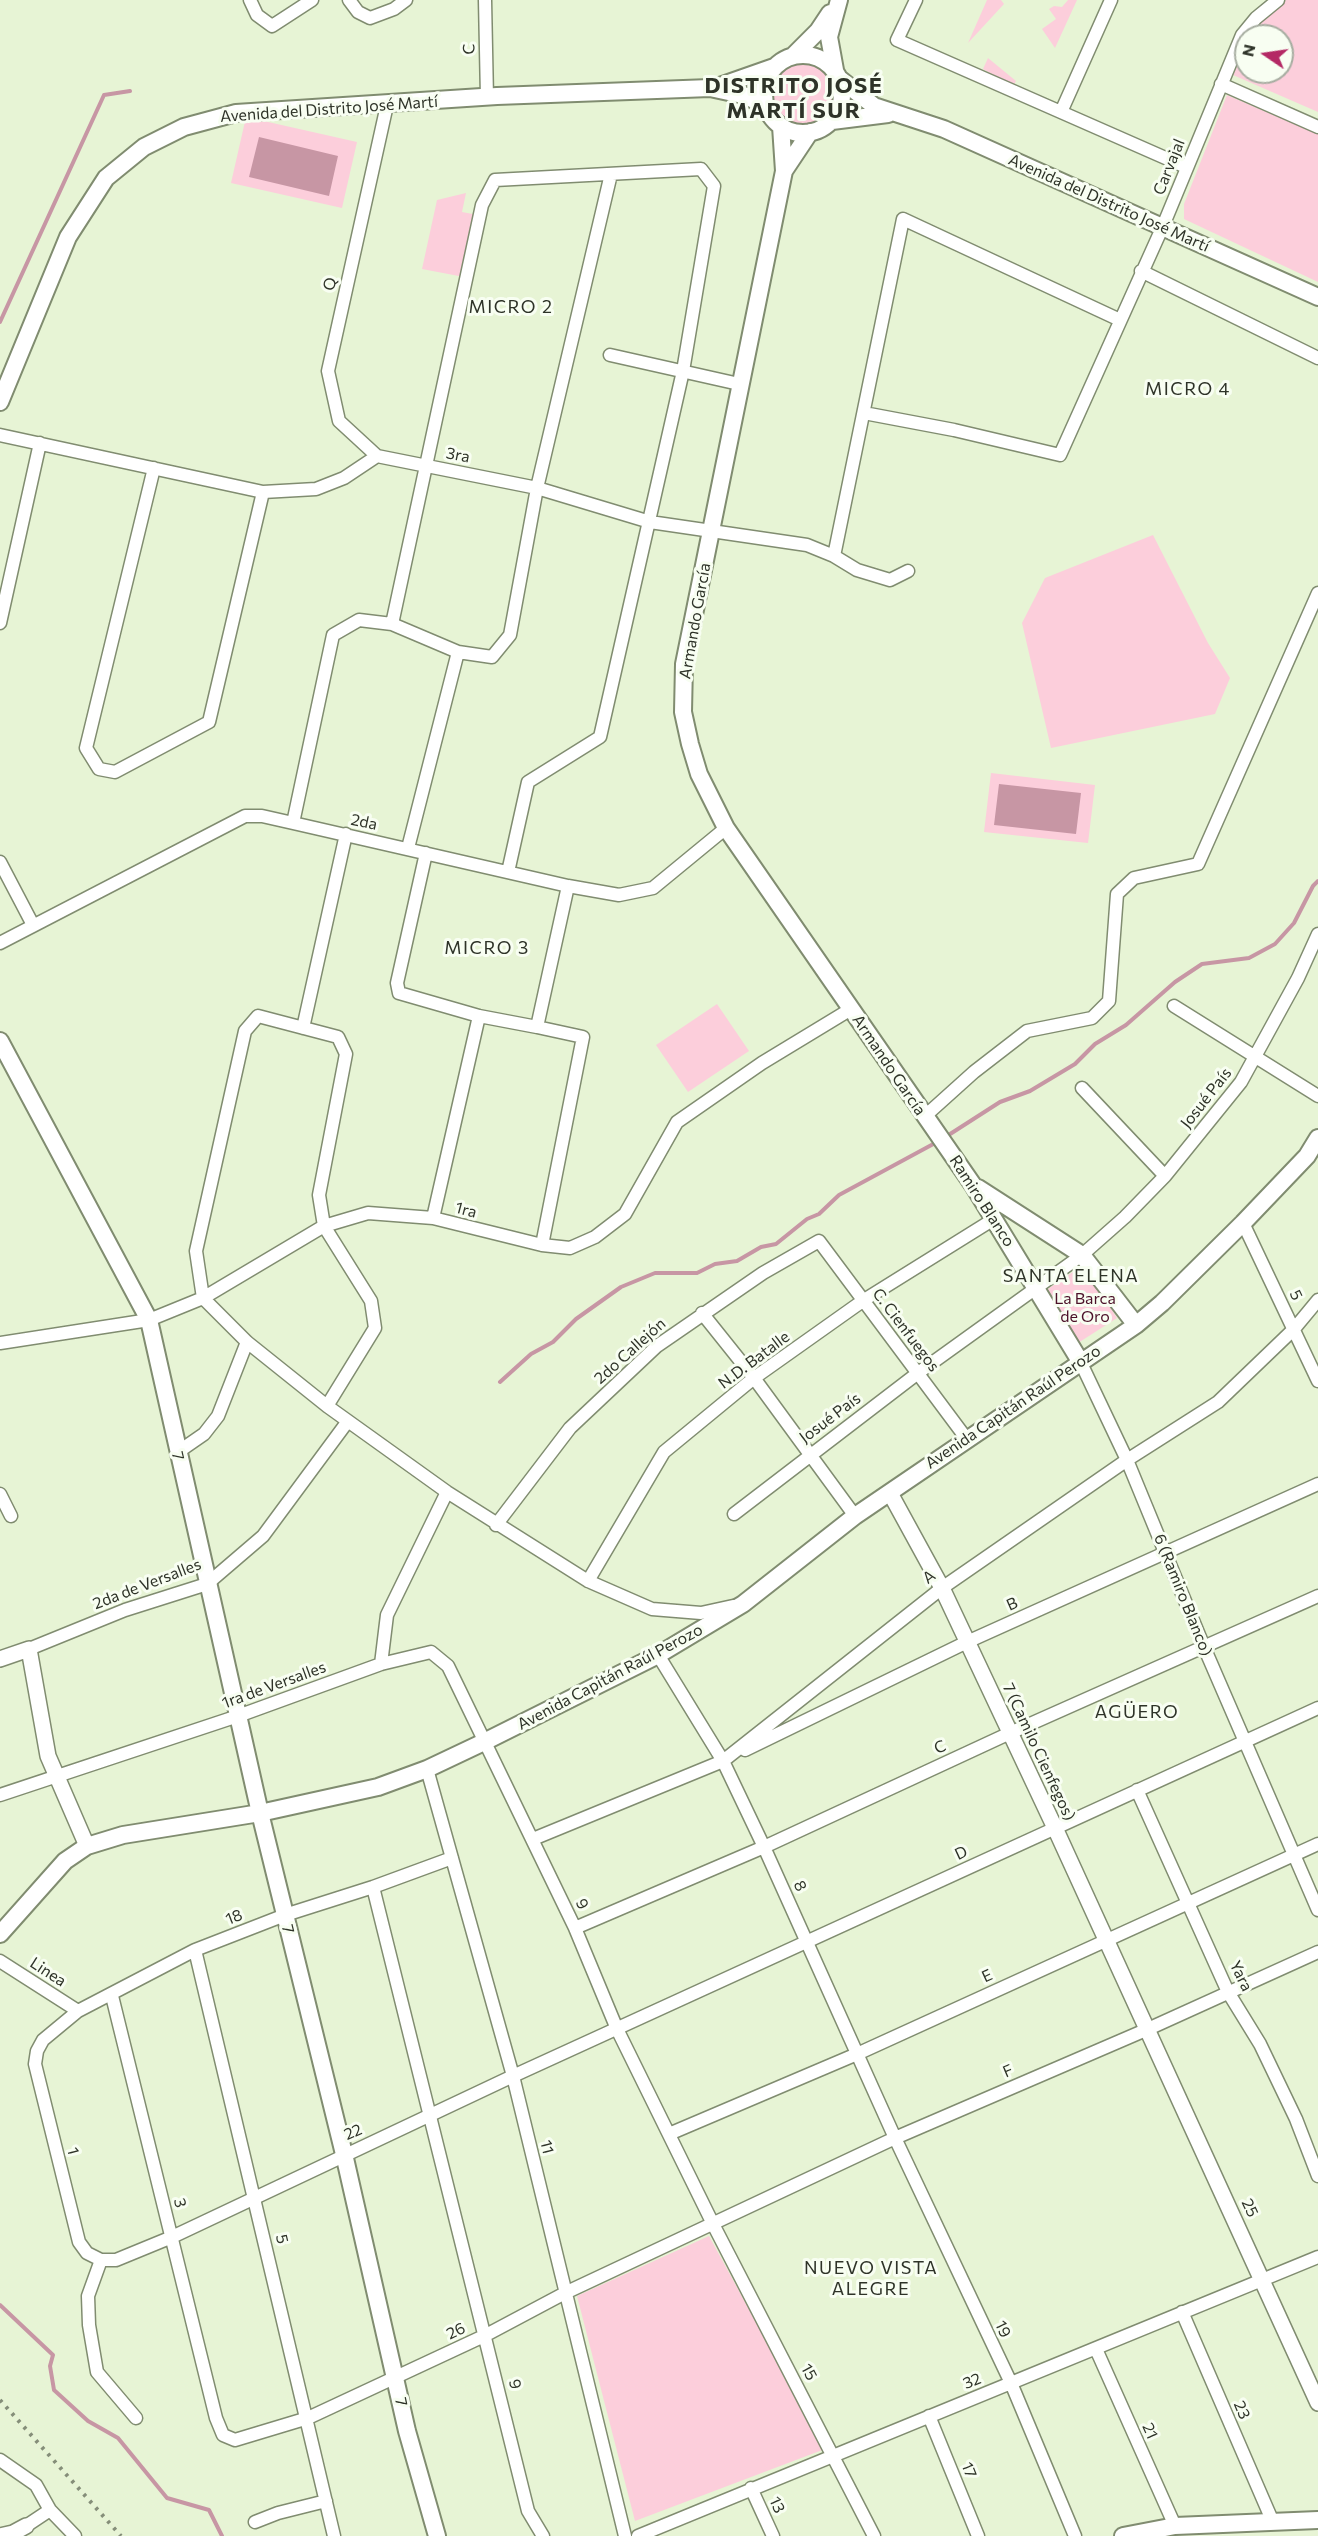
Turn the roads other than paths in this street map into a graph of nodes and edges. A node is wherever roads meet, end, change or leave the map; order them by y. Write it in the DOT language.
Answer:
graph roads {
  1 [pos="250,0"];
  2 [pos="312,0"];
  3 [pos="349,0"];
  4 [pos="406,0"];
  5 [pos="485,0"];
  6 [pos="839,0"];
  7 [pos="916,0"];
  8 [pos="1111,0"];
  9 [pos="1278,0"];
  10 [pos="794,56"];
  11 [pos="774,67"];
  12 [pos="838,74"];
  13 [pos="1221,84"];
  14 [pos="710,88"];
  15 [pos="487,98"];
  16 [pos="387,105"];
  17 [pos="766,106"];
  18 [pos="1061,112"];
  19 [pos="898,113"];
  20 [pos="832,121"];
  21 [pos="781,126"];
  22 [pos="1318,127"];
  23 [pos="810,132"];
  24 [pos="1186,167"];
  25 [pos="783,171"];
  26 [pos="610,174"];
  27 [pos="1163,226"];
  28 [pos="1141,271"];
  29 [pos="1318,297"];
  30 [pos="1120,320"];
  31 [pos="610,355"];
  32 [pos="1318,358"];
  33 [pos="683,371"];
  34 [pos="739,384"];
  35 [pos="0,402"];
  36 [pos="864,413"];
  37 [pos="0,435"];
  38 [pos="40,443"];
  39 [pos="377,456"];
  40 [pos="425,466"];
  41 [pos="154,468"];
  42 [pos="537,488"];
  43 [pos="263,492"];
  44 [pos="650,522"];
  45 [pos="711,533"];
  46 [pos="834,556"];
  47 [pos="908,571"];
  48 [pos="1318,593"];
  49 [pos="0,623"];
  50 [pos="392,624"];
  51 [pos="458,652"];
  52 [pos="293,823"];
  53 [pos="726,828"];
  54 [pos="346,834"];
  55 [pos="408,848"];
  56 [pos="426,853"];
  57 [pos="0,862"];
  58 [pos="508,872"];
  59 [pos="568,886"];
  60 [pos="33,925"];
  61 [pos="1318,934"];
  62 [pos="0,943"];
  63 [pos="1174,1006"];
  64 [pos="851,1009"];
  65 [pos="479,1016"];
  66 [pos="537,1027"];
  67 [pos="303,1028"];
  68 [pos="0,1041"];
  69 [pos="1255,1059"];
  70 [pos="1082,1088"];
  71 [pos="1318,1096"];
  72 [pos="928,1123"];
  73 [pos="1318,1138"];
  74 [pos="946,1147"];
  75 [pos="1165,1176"];
  76 [pos="973,1185"];
  77 [pos="433,1218"];
  78 [pos="994,1219"];
  79 [pos="1243,1223"];
  80 [pos="324,1227"];
  81 [pos="819,1242"];
  82 [pos="542,1245"];
  83 [pos="1082,1255"];
  84 [pos="1036,1287"];
  85 [pos="203,1298"];
  86 [pos="864,1300"];
  87 [pos="1318,1300"];
  88 [pos="702,1313"];
  89 [pos="149,1320"];
  90 [pos="1136,1324"];
  91 [pos="1294,1329"];
  92 [pos="247,1342"];
  93 [pos="0,1343"];
  94 [pos="1080,1361"];
  95 [pos="918,1373"];
  96 [pos="754,1378"];
  97 [pos="1318,1380"];
  98 [pos="327,1406"];
  99 [pos="348,1421"];
  100 [pos="966,1438"];
  101 [pos="178,1452"];
  102 [pos="810,1454"];
  103 [pos="1127,1460"];
  104 [pos="1318,1484"];
  105 [pos="447,1492"];
  106 [pos="890,1493"];
  107 [pos="0,1494"];
  108 [pos="734,1514"];
  109 [pos="10,1516"];
  110 [pos="855,1516"];
  111 [pos="496,1525"];
  112 [pos="1166,1552"];
  113 [pos="588,1581"];
  114 [pos="207,1584"];
  115 [pos="942,1588"];
  116 [pos="1318,1596"];
  117 [pos="743,1604"];
  118 [pos="967,1642"];
  119 [pos="1204,1647"];
  120 [pos="29,1649"];
  121 [pos="658,1655"];
  122 [pos="0,1659"];
  123 [pos="381,1664"];
  124 [pos="1318,1708"];
  125 [pos="238,1716"];
  126 [pos="1010,1733"];
  127 [pos="484,1742"];
  128 [pos="1245,1742"];
  129 [pos="723,1761"];
  130 [pos="427,1769"];
  131 [pos="57,1776"];
  132 [pos="1137,1790"];
  133 [pos="0,1796"];
  134 [pos="260,1813"];
  135 [pos="1055,1828"];
  136 [pos="533,1839"];
  137 [pos="1318,1844"];
  138 [pos="87,1846"];
  139 [pos="764,1847"];
  140 [pos="1294,1856"];
  141 [pos="452,1858"];
  142 [pos="373,1887"];
  143 [pos="1189,1902"];
  144 [pos="1318,1910"];
  145 [pos="285,1915"];
  146 [pos="575,1928"];
  147 [pos="0,1934"];
  148 [pos="1105,1940"];
  149 [pos="808,1942"];
  150 [pos="195,1950"];
  151 [pos="1318,1952"];
  152 [pos="0,1961"];
  153 [pos="1228,1992"];
  154 [pos="112,1996"];
  155 [pos="78,2011"];
  156 [pos="617,2029"];
  157 [pos="1148,2029"];
  158 [pos="44,2040"];
  159 [pos="857,2054"];
  160 [pos="513,2076"];
  161 [pos="432,2116"];
  162 [pos="669,2134"];
  163 [pos="895,2138"];
  164 [pos="344,2154"];
  165 [pos="1318,2176"];
  166 [pos="255,2196"];
  167 [pos="713,2224"];
  168 [pos="172,2237"];
  169 [pos="1318,2258"];
  170 [pos="101,2260"];
  171 [pos="1263,2279"];
  172 [pos="565,2293"];
  173 [pos="1182,2312"];
  174 [pos="486,2336"];
  175 [pos="1096,2349"];
  176 [pos="396,2378"];
  177 [pos="1011,2383"];
  178 [pos="1318,2403"];
  179 [pos="929,2416"];
  180 [pos="136,2418"];
  181 [pos="216,2418"];
  182 [pos="308,2418"];
  183 [pos="835,2456"];
  184 [pos="0,2460"];
  185 [pos="751,2488"];
  186 [pos="326,2501"];
  187 [pos="50,2510"];
  188 [pos="1272,2520"];
  189 [pos="1318,2520"];
  190 [pos="255,2522"];
  191 [pos="1175,2526"];
  192 [pos="12,2533"];
  193 [pos="75,2536"];
  194 [pos="334,2536"];
  195 [pos="437,2536"];
  196 [pos="543,2536"];
  197 [pos="625,2536"];
  198 [pos="638,2536"];
  199 [pos="773,2536"];
  200 [pos="874,2536"];
  201 [pos="978,2536"];
  202 [pos="1075,2536"];
  203 [pos="1123,2536"];
  1 -- 2 [label="street"];
  3 -- 4 [label="street"];
  5 -- 15 [label="street, C"];
  6 -- 10 [label="main road"];
  6 -- 12 [label="main road"];
  7 -- 18 [label="street"];
  8 -- 18 [label="street"];
  9 -- 13 [label="street, Carvajal"];
  10 -- 11 [label="main road"];
  10 -- 12 [label="main road"];
  11 -- 14 [label="main road, Avenida del Distrito José Martí"];
  11 -- 17 [label="main road"];
  12 -- 19 [label="main road, Avenida del Distrito José Martí"];
  12 -- 20 [label="main road"];
  13 -- 22 [label="street"];
  13 -- 24 [label="street, Carvajal"];
  14 -- 15 [label="main road, Avenida del Distrito José Martí"];
  14 -- 17 [label="main road, Avenida del Distrito José Martí"];
  15 -- 16 [label="main road, Avenida del Distrito José Martí"];
  16 -- 35 [label="main road, Avenida del Distrito José Martí"];
  16 -- 39 [label="street, Q"];
  17 -- 21 [label="main road"];
  18 -- 24 [label="street"];
  19 -- 20 [label="main road, Avenida del Distrito José Martí"];
  19 -- 27 [label="main road, Avenida del Distrito José Martí"];
  20 -- 23 [label="main road"];
  21 -- 23 [label="main road"];
  21 -- 25 [label="main road, Armando García"];
  23 -- 25 [label="main road, Armando García"];
  24 -- 27 [label="street, Carvajal"];
  25 -- 34 [label="main road, Armando García"];
  26 -- 33 [label="street"];
  26 -- 40 [label="street"];
  26 -- 42 [label="street"];
  27 -- 28 [label="street, Carvajal"];
  27 -- 29 [label="main road, Avenida del Distrito José Martí"];
  28 -- 30 [label="street, Carvajal"];
  28 -- 32 [label="street"];
  30 -- 36 [label="street, Carvajal"];
  30 -- 36 [label="street"];
  31 -- 33 [label="street"];
  33 -- 34 [label="street"];
  33 -- 44 [label="street"];
  34 -- 45 [label="main road, Armando García"];
  36 -- 46 [label="street"];
  37 -- 38 [label="street"];
  38 -- 41 [label="street"];
  38 -- 49 [label="street"];
  39 -- 40 [label="street, 3ra"];
  39 -- 43 [label="street"];
  40 -- 42 [label="street, 3ra"];
  40 -- 50 [label="street"];
  41 -- 43 [label="street"];
  41 -- 43 [label="street"];
  42 -- 44 [label="street, 3ra"];
  42 -- 51 [label="street"];
  44 -- 45 [label="street, 3ra"];
  44 -- 58 [label="street"];
  45 -- 46 [label="street, 3ra"];
  45 -- 53 [label="main road, Armando García"];
  46 -- 47 [label="street, 3ra"];
  48 -- 72 [label="street"];
  50 -- 51 [label="street"];
  50 -- 52 [label="street"];
  51 -- 55 [label="street"];
  52 -- 54 [label="street, 2da"];
  52 -- 60 [label="street, 2da"];
  53 -- 59 [label="street, 2da"];
  53 -- 64 [label="main road, Armando García"];
  54 -- 55 [label="street, 2da"];
  54 -- 67 [label="street"];
  55 -- 56 [label="street, 2da"];
  56 -- 58 [label="street, 2da"];
  56 -- 65 [label="street"];
  57 -- 60 [label="street"];
  58 -- 59 [label="street, 2da"];
  59 -- 66 [label="street"];
  60 -- 62 [label="street, 2da"];
  61 -- 69 [label="street, Josué País"];
  63 -- 69 [label="street"];
  64 -- 72 [label="main road, Armando García"];
  64 -- 82 [label="street, 1ra"];
  65 -- 66 [label="street"];
  65 -- 77 [label="street"];
  66 -- 82 [label="street"];
  67 -- 80 [label="street"];
  67 -- 85 [label="street"];
  68 -- 89 [label="main road, 7"];
  69 -- 71 [label="street"];
  69 -- 75 [label="street, Josué País"];
  70 -- 75 [label="street"];
  72 -- 74 [label="main road, Armando García"];
  73 -- 79 [label="main road, Avenida Capitán Raúl Perozo"];
  74 -- 76 [label="main road, Ramiro Blanco"];
  75 -- 83 [label="street, Josué País"];
  76 -- 78 [label="main road, Ramiro Blanco"];
  76 -- 83 [label="main road"];
  77 -- 80 [label="street, 1ra"];
  77 -- 82 [label="street, 1ra"];
  78 -- 84 [label="main road, Ramiro Blanco"];
  78 -- 86 [label="street, N.D. Batalle"];
  79 -- 90 [label="main road, Avenida Capitán Raúl Perozo"];
  79 -- 91 [label="street, 5"];
  80 -- 85 [label="street, 1ra"];
  80 -- 98 [label="street"];
  81 -- 86 [label="street, C. Cienfuegos"];
  81 -- 88 [label="street, 2do Callejón"];
  83 -- 84 [label="street, Josué País"];
  83 -- 90 [label="main road"];
  84 -- 94 [label="main road, 6 (Ramiro Blanco)"];
  84 -- 95 [label="street, Josué País"];
  85 -- 89 [label="street, 1ra"];
  85 -- 92 [label="street"];
  86 -- 95 [label="street, C. Cienfuegos"];
  86 -- 96 [label="street, N.D. Batalle"];
  87 -- 91 [label="street, A"];
  88 -- 96 [label="street"];
  88 -- 111 [label="street, 2do Callejón"];
  89 -- 93 [label="street, 1ra"];
  89 -- 101 [label="main road, 7"];
  90 -- 94 [label="main road, Avenida Capitán Raúl Perozo"];
  91 -- 97 [label="street, 5"];
  91 -- 103 [label="street, A"];
  92 -- 98 [label="street"];
  92 -- 101 [label="street"];
  94 -- 100 [label="main road, Avenida Capitán Raúl Perozo"];
  94 -- 103 [label="street, 6 (Ramiro Blanco)"];
  95 -- 100 [label="street, C. Cienfuegos"];
  95 -- 102 [label="street, Josué País"];
  96 -- 102 [label="street"];
  96 -- 113 [label="street, N.D. Batalle"];
  98 -- 99 [label="street"];
  99 -- 105 [label="street"];
  99 -- 114 [label="street, 2da de Versalles"];
  100 -- 106 [label="main road, Avenida Capitán Raúl Perozo"];
  101 -- 114 [label="main road, 7"];
  102 -- 108 [label="street, Josué País"];
  102 -- 110 [label="street"];
  103 -- 112 [label="street, 6 (Ramiro Blanco)"];
  103 -- 115 [label="street, A"];
  104 -- 112 [label="street, B"];
  105 -- 111 [label="street"];
  105 -- 123 [label="street"];
  106 -- 110 [label="main road, Avenida Capitán Raúl Perozo"];
  106 -- 115 [label="street, 7 (Camilo Cienfegos)"];
  107 -- 109 [label="street"];
  110 -- 117 [label="main road, Avenida Capitán Raúl Perozo"];
  111 -- 113 [label="street"];
  112 -- 118 [label="street, B"];
  112 -- 119 [label="street, 6 (Ramiro Blanco)"];
  113 -- 117 [label="street"];
  114 -- 120 [label="street, 2da de Versalles"];
  114 -- 125 [label="main road, 7"];
  115 -- 118 [label="street, 7 (Camilo Cienfegos)"];
  115 -- 129 [label="street, A"];
  116 -- 119 [label="street, C"];
  117 -- 121 [label="main road, Avenida Capitán Raúl Perozo"];
  118 -- 126 [label="street, 7 (Camilo Cienfegos)"];
  118 -- 129 [label="street, B"];
  119 -- 126 [label="street, C"];
  119 -- 128 [label="street, 6 (Ramiro Blanco)"];
  120 -- 122 [label="street, 2da de Versalles"];
  120 -- 131 [label="street"];
  121 -- 127 [label="main road, Avenida Capitán Raúl Perozo"];
  121 -- 129 [label="street, 8"];
  123 -- 125 [label="street, 1ra de Versalles"];
  123 -- 127 [label="street, 9"];
  124 -- 128 [label="street, D"];
  125 -- 131 [label="street, 1ra de Versalles"];
  125 -- 134 [label="main road, 7"];
  126 -- 135 [label="street, 7 (Camilo Cienfegos)"];
  126 -- 139 [label="street, C"];
  127 -- 130 [label="main road, Avenida Capitán Raúl Perozo"];
  127 -- 136 [label="street, 9"];
  128 -- 132 [label="street, D"];
  128 -- 140 [label="street, 6 (Ramiro Blanco)"];
  129 -- 136 [label="street, A"];
  129 -- 139 [label="street, 8"];
  130 -- 134 [label="main road, Avenida Capitán Raúl Perozo"];
  130 -- 141 [label="street, 11"];
  131 -- 133 [label="street, 1ra de Versalles"];
  131 -- 138 [label="street"];
  132 -- 135 [label="street, D"];
  132 -- 143 [label="street, Yara"];
  134 -- 138 [label="main road, Avenida Capitán Raúl Perozo"];
  134 -- 145 [label="main road, 7"];
  135 -- 148 [label="street, 7 (Camilo Cienfegos)"];
  135 -- 149 [label="street, D"];
  136 -- 146 [label="street, 9"];
  137 -- 140 [label="street, E"];
  138 -- 147 [label="main road, Avenida Capitán Raúl Perozo"];
  139 -- 146 [label="street, C"];
  139 -- 149 [label="street, 8"];
  140 -- 143 [label="street, E"];
  140 -- 144 [label="street, 6 (Ramiro Blanco)"];
  141 -- 142 [label="street, 18"];
  141 -- 160 [label="street, 11"];
  142 -- 145 [label="street, 18"];
  142 -- 161 [label="street, 9"];
  143 -- 148 [label="street, E"];
  143 -- 153 [label="street, Yara"];
  145 -- 150 [label="street, 18"];
  145 -- 164 [label="main road, 7"];
  146 -- 156 [label="street, 9"];
  148 -- 157 [label="street, 7 (Camilo Cienfegos)"];
  148 -- 159 [label="street, E"];
  149 -- 156 [label="street, D"];
  149 -- 159 [label="street, 8"];
  150 -- 154 [label="street, 18"];
  150 -- 166 [label="street, 5"];
  151 -- 153 [label="street, F"];
  152 -- 155 [label="street, Linea"];
  153 -- 157 [label="street, F"];
  153 -- 165 [label="street, Yara"];
  154 -- 155 [label="street, 18"];
  154 -- 168 [label="street, 3"];
  155 -- 158 [label="street, 18"];
  156 -- 160 [label="street, 22"];
  156 -- 162 [label="street, 9"];
  157 -- 163 [label="street, F"];
  157 -- 171 [label="street, 25"];
  158 -- 170 [label="street, 1"];
  159 -- 162 [label="street, E"];
  159 -- 163 [label="street, 8"];
  160 -- 161 [label="street, 22"];
  160 -- 172 [label="street, 11"];
  161 -- 164 [label="street, 22"];
  161 -- 174 [label="street, 9"];
  162 -- 167 [label="street, 9"];
  163 -- 167 [label="street, F"];
  163 -- 177 [label="street, 19"];
  164 -- 166 [label="street, 22"];
  164 -- 176 [label="main road, 7"];
  166 -- 168 [label="street, 22"];
  166 -- 182 [label="street, 5"];
  167 -- 172 [label="street, 26"];
  167 -- 183 [label="street, 15"];
  168 -- 170 [label="street, 22"];
  168 -- 181 [label="street, 3"];
  169 -- 171 [label="street, 32"];
  170 -- 180 [label="street"];
  171 -- 173 [label="street, 32"];
  171 -- 178 [label="street, 25"];
  172 -- 174 [label="street, 26"];
  172 -- 197 [label="street, 11"];
  173 -- 175 [label="street, 32"];
  173 -- 188 [label="street, 23"];
  174 -- 176 [label="street, 26"];
  174 -- 196 [label="street, 9"];
  175 -- 177 [label="street, 32"];
  175 -- 191 [label="street, 21"];
  176 -- 182 [label="street, 26"];
  176 -- 195 [label="main road, 7"];
  177 -- 179 [label="street, 32"];
  177 -- 202 [label="street, 19"];
  179 -- 183 [label="street, 32"];
  179 -- 201 [label="street, 17"];
  181 -- 182 [label="street, 26"];
  182 -- 186 [label="street, 5"];
  183 -- 185 [label="street, 32"];
  183 -- 200 [label="street, 15"];
  184 -- 187 [label="street"];
  185 -- 198 [label="street, 32"];
  185 -- 199 [label="street, 13"];
  186 -- 190 [label="street"];
  186 -- 194 [label="street, 5"];
  187 -- 192 [label="street"];
  187 -- 193 [label="street"];
  188 -- 189 [label="main road"];
  188 -- 191 [label="main road"];
  191 -- 203 [label="main road"];
}
